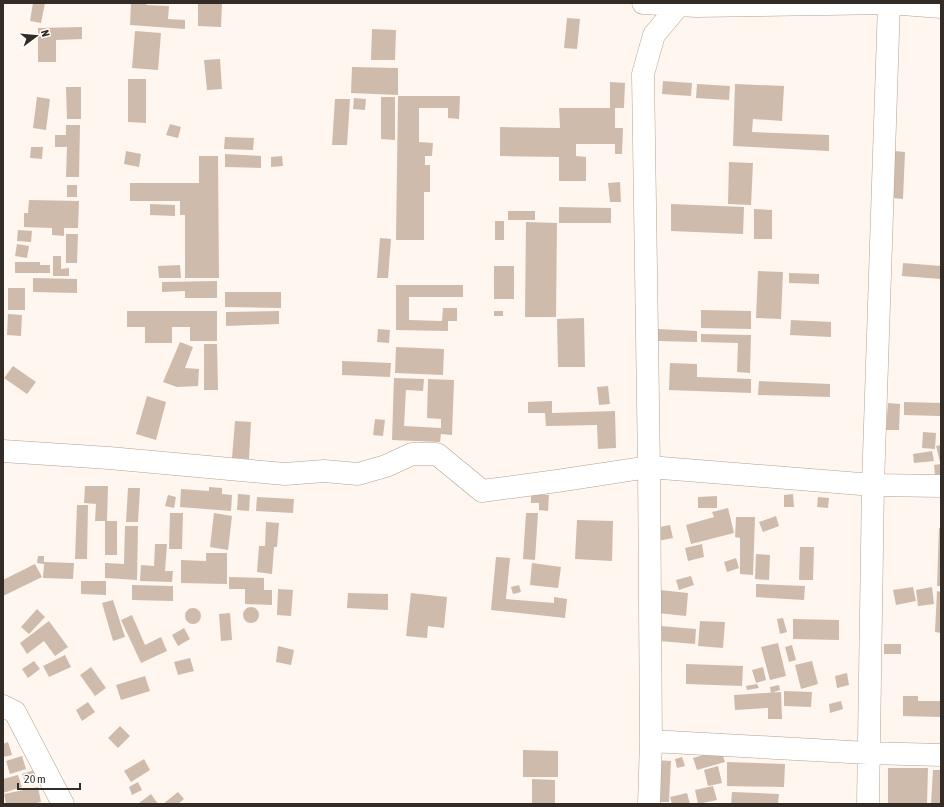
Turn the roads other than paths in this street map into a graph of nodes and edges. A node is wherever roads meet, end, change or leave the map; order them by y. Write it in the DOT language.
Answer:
graph roads {
  1 [pos="643,3"];
  2 [pos="889,3"];
  3 [pos="678,5"];
  4 [pos="941,6"];
  5 [pos="3,451"];
  6 [pos="648,467"];
  7 [pos="873,485"];
  8 [pos="941,486"];
  9 [pos="3,706"];
  10 [pos="651,741"];
  11 [pos="868,753"];
  12 [pos="941,755"];
  13 [pos="63,804"];
  14 [pos="649,804"];
  15 [pos="868,804"];
  1 -- 3 [label="street"];
  2 -- 3 [label="street"];
  2 -- 4 [label="street"];
  2 -- 7 [label="street"];
  3 -- 6 [label="street"];
  5 -- 6 [label="street"];
  6 -- 7 [label="street"];
  6 -- 10 [label="street"];
  7 -- 8 [label="street"];
  7 -- 11 [label="street"];
  9 -- 13 [label="street"];
  10 -- 11 [label="street"];
  10 -- 14 [label="street"];
  11 -- 12 [label="street"];
  11 -- 15 [label="street"];
}
